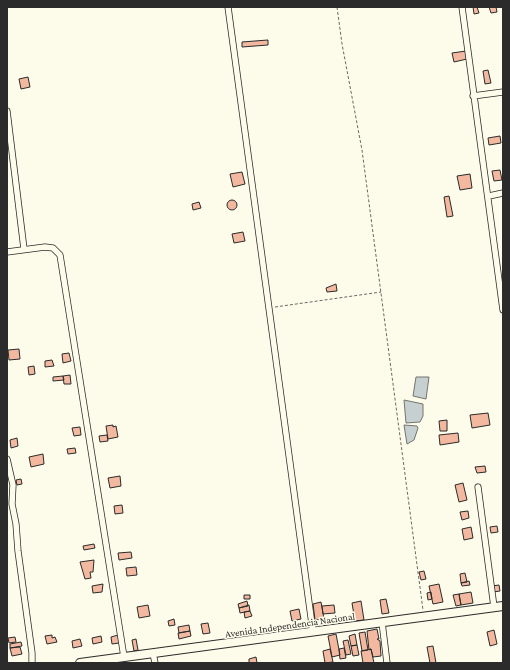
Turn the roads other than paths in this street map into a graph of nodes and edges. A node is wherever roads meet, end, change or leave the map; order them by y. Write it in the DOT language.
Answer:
graph roads {
  1 [pos="228,7"];
  2 [pos="462,7"];
  3 [pos="503,92"];
  4 [pos="474,96"];
  5 [pos="7,111"];
  6 [pos="503,194"];
  7 [pos="489,196"];
  8 [pos="24,249"];
  9 [pos="7,252"];
  10 [pos="502,299"];
  11 [pos="503,310"];
  12 [pos="7,459"];
  13 [pos="478,487"];
  14 [pos="503,606"];
  15 [pos="494,608"];
  16 [pos="382,622"];
  17 [pos="313,632"];
  18 [pos="153,653"];
  19 [pos="124,657"];
  20 [pos="32,663"];
  21 [pos="80,663"];
  22 [pos="155,663"];
  23 [pos="387,663"];
  1 -- 17 [label="street"];
  2 -- 4 [label="street"];
  3 -- 4 [label="street"];
  4 -- 7 [label="street"];
  5 -- 8 [label="street"];
  6 -- 7 [label="street"];
  7 -- 10 [label="street"];
  8 -- 9 [label="street"];
  8 -- 19 [label="street"];
  10 -- 11 [label="street"];
  12 -- 20 [label="street"];
  13 -- 15 [label="street"];
  14 -- 15 [label="main road, Avenida Independencia Nacional"];
  15 -- 16 [label="main road, Avenida Independencia Nacional"];
  16 -- 17 [label="main road, Avenida Independencia Nacional"];
  16 -- 23 [label="street"];
  17 -- 18 [label="main road, Avenida Independencia Nacional"];
  18 -- 19 [label="main road, Avenida Independencia Nacional"];
  18 -- 22 [label="street"];
  19 -- 21 [label="main road, Avenida Independencia Nacional"];
}
